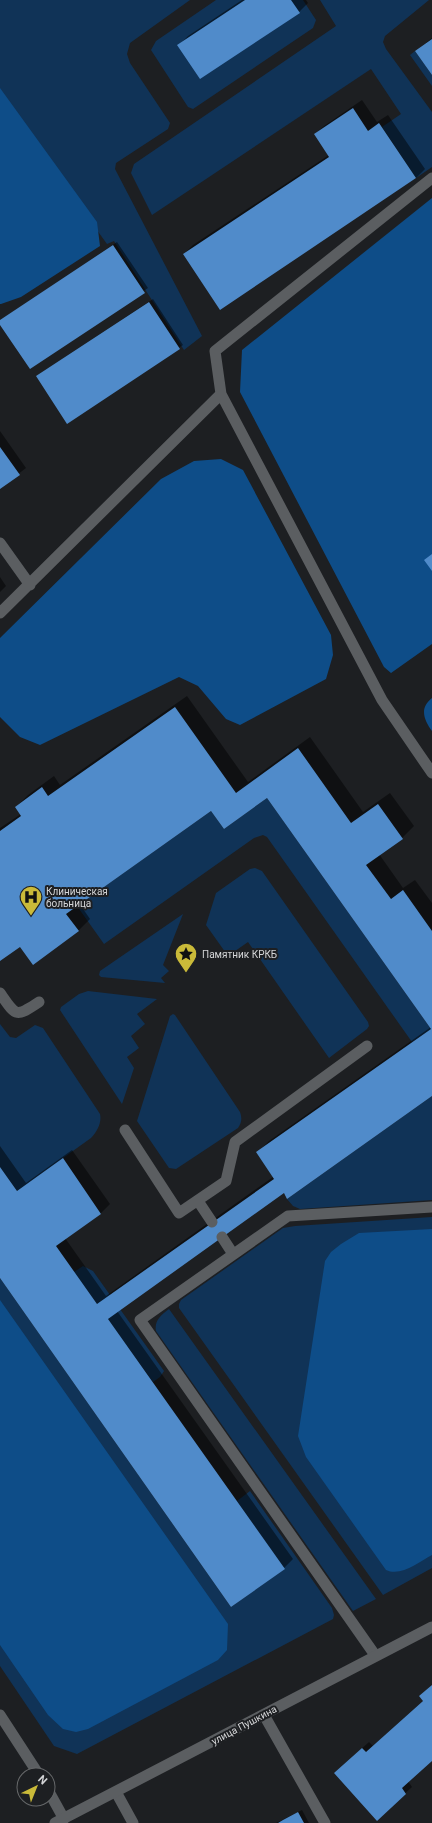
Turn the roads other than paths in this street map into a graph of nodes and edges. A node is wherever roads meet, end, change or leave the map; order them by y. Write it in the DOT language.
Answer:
graph roads {
  1 [pos="432,178"];
  2 [pos="221,394"];
  3 [pos="0,543"];
  4 [pos="30,585"];
  5 [pos="0,613"];
  6 [pos="432,773"];
  7 [pos="0,993"];
  8 [pos="39,1002"];
  9 [pos="367,1046"];
  10 [pos="125,1130"];
  11 [pos="198,1201"];
  12 [pos="432,1207"];
  13 [pos="212,1222"];
  14 [pos="222,1237"];
  15 [pos="233,1254"];
  16 [pos="432,1627"];
  17 [pos="375,1655"];
  18 [pos="0,1715"];
  19 [pos="264,1715"];
  20 [pos="34,1767"];
  21 [pos="116,1792"];
  22 [pos="54,1807"];
  23 [pos="59,1821"];
  24 [pos="133,1823"];
  25 [pos="325,1823"];
  1 -- 2 [label="street"];
  2 -- 4 [label="street"];
  2 -- 6 [label="street"];
  3 -- 4 [label="street"];
  4 -- 5 [label="street"];
  7 -- 8 [label="street"];
  9 -- 11 [label="street"];
  10 -- 11 [label="street"];
  11 -- 13 [label="street"];
  12 -- 15 [label="street"];
  14 -- 15 [label="street"];
  15 -- 17 [label="street"];
  16 -- 17 [label="street, улица Пушкина"];
  17 -- 19 [label="street, улица Пушкина"];
  18 -- 20 [label="street"];
  19 -- 21 [label="street, улица Пушкина"];
  19 -- 25 [label="street"];
  21 -- 23 [label="street, улица Пушкина"];
  21 -- 24 [label="street"];
  22 -- 23 [label="street"];
}
